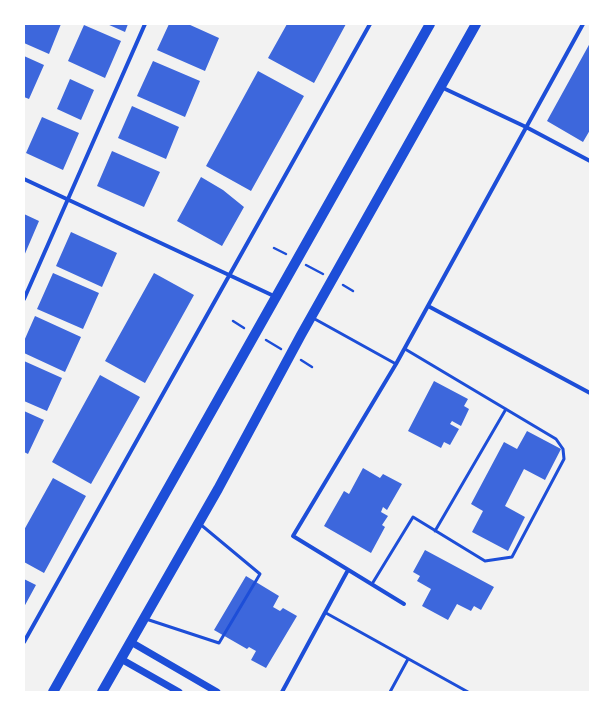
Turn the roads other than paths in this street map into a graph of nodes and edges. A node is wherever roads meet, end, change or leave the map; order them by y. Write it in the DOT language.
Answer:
graph roads {
  1 [pos="145,24"];
  2 [pos="370,24"];
  3 [pos="430,24"];
  4 [pos="476,24"];
  5 [pos="583,24"];
  6 [pos="441,87"];
  7 [pos="526,127"];
  8 [pos="590,161"];
  9 [pos="24,179"];
  10 [pos="68,200"];
  11 [pos="229,275"];
  12 [pos="276,297"];
  13 [pos="24,299"];
  14 [pos="428,306"];
  15 [pos="312,317"];
  16 [pos="405,349"];
  17 [pos="396,364"];
  18 [pos="590,393"];
  19 [pos="506,410"];
  20 [pos="199,523"];
  21 [pos="435,531"];
  22 [pos="348,570"];
  23 [pos="372,584"];
  24 [pos="404,604"];
  25 [pos="326,613"];
  26 [pos="144,618"];
  27 [pos="24,642"];
  28 [pos="131,642"];
  29 [pos="121,659"];
  30 [pos="408,659"];
  31 [pos="53,692"];
  32 [pos="102,692"];
  33 [pos="179,692"];
  34 [pos="217,692"];
  35 [pos="282,692"];
  36 [pos="390,692"];
  37 [pos="468,692"];
  1 -- 10 [label="street"];
  2 -- 11 [label="street"];
  3 -- 12 [label="main road"];
  4 -- 6 [label="main road"];
  5 -- 7 [label="street"];
  6 -- 7 [label="street"];
  6 -- 15 [label="main road"];
  7 -- 8 [label="street"];
  7 -- 14 [label="street"];
  9 -- 10 [label="street"];
  10 -- 11 [label="street"];
  10 -- 13 [label="street"];
  11 -- 12 [label="street"];
  11 -- 27 [label="street"];
  12 -- 31 [label="main road"];
  14 -- 16 [label="street"];
  14 -- 18 [label="street"];
  15 -- 17 [label="lane"];
  15 -- 20 [label="main road"];
  16 -- 17 [label="street"];
  16 -- 19 [label="lane"];
  17 -- 22 [label="street"];
  19 -- 21 [label="lane"];
  19 -- 21 [label="lane"];
  20 -- 26 [label="main road"];
  20 -- 26 [label="lane"];
  21 -- 23 [label="lane"];
  22 -- 23 [label="street"];
  22 -- 25 [label="street"];
  23 -- 24 [label="street"];
  25 -- 30 [label="lane"];
  25 -- 35 [label="street"];
  26 -- 28 [label="main road"];
  28 -- 29 [label="main road"];
  28 -- 34 [label="street"];
  29 -- 32 [label="main road"];
  29 -- 33 [label="street"];
  30 -- 36 [label="lane"];
  30 -- 37 [label="lane"];
}
